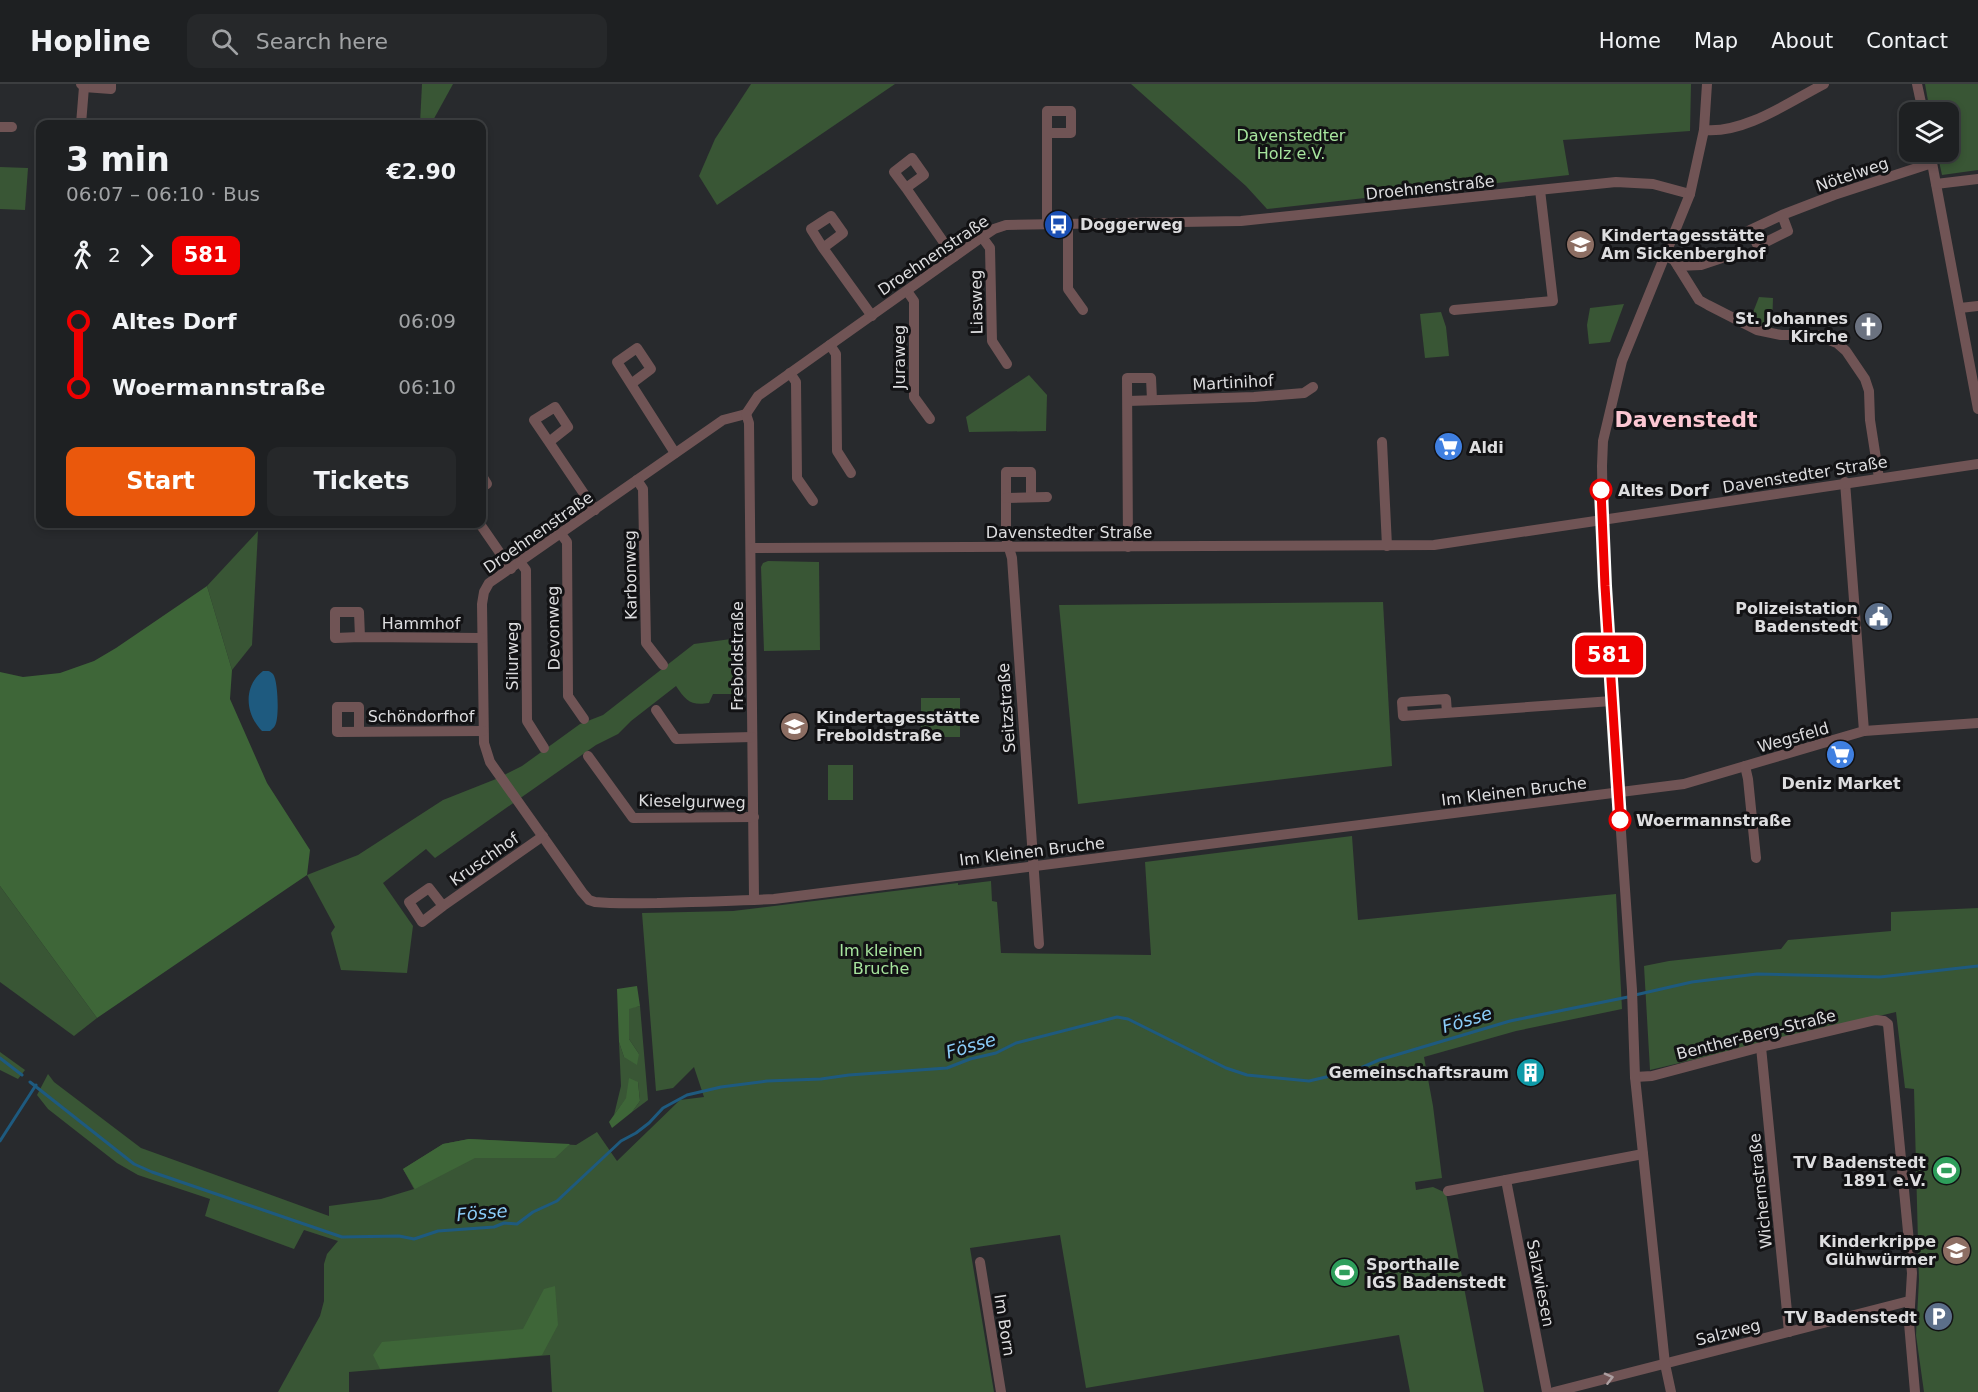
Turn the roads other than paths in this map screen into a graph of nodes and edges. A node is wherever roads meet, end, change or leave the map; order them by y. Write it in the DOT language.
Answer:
graph roads {
  1 [pos="111,84"];
  2 [pos="1707,84"];
  3 [pos="1824,84"];
  4 [pos="1917,84"];
  5 [pos="83,86"];
  6 [pos="1921,102"];
  7 [pos="81,120"];
  8 [pos="1704,130"];
  9 [pos="1047,133"];
  10 [pos="1918,162"];
  11 [pos="1932,162"];
  12 [pos="1978,179"];
  13 [pos="1936,184"];
  14 [pos="906,188"];
  15 [pos="1540,190"];
  16 [pos="1690,194"];
  17 [pos="1782,215"];
  18 [pos="1068,224"];
  19 [pos="1047,225"];
  20 [pos="982,237"];
  21 [pos="823,248"];
  22 [pos="1666,256"];
  23 [pos="1728,256"];
  24 [pos="954,257"];
  25 [pos="1678,266"];
  26 [pos="907,291"];
  27 [pos="1978,306"];
  28 [pos="1960,308"];
  29 [pos="1083,310"];
  30 [pos="1454,310"];
  31 [pos="872,316"];
  32 [pos="830,345"];
  33 [pos="1007,364"];
  34 [pos="790,374"];
  35 [pos="631,384"];
  36 [pos="1313,387"];
  37 [pos="1152,400"];
  38 [pos="1128,401"];
  39 [pos="1978,409"];
  40 [pos="746,414"];
  41 [pos="930,419"];
  42 [pos="549,442"];
  43 [pos="1382,442"];
  44 [pos="675,453"];
  45 [pos="1978,464"];
  46 [pos="851,473"];
  47 [pos="1879,478"];
  48 [pos="637,480"];
  49 [pos="1845,482"];
  50 [pos="1031,497"];
  51 [pos="1047,497"];
  52 [pos="1006,498"];
  53 [pos="813,501"];
  54 [pos="595,510"];
  55 [pos="1602,514"];
  56 [pos="483,528"];
  57 [pos="561,534"];
  58 [pos="1387,546"];
  59 [pos="1009,547"];
  60 [pos="1128,547"];
  61 [pos="752,548"];
  62 [pos="515,565"];
  63 [pos="360,637"];
  64 [pos="482,638"];
  65 [pos="663,665"];
  66 [pos="1612,700"];
  67 [pos="656,710"];
  68 [pos="1447,713"];
  69 [pos="584,719"];
  70 [pos="1978,723"];
  71 [pos="483,731"];
  72 [pos="1864,731"];
  73 [pos="359,732"];
  74 [pos="752,737"];
  75 [pos="544,748"];
  76 [pos="588,756"];
  77 [pos="1745,766"];
  78 [pos="507,785"];
  79 [pos="1618,792"];
  80 [pos="753,817"];
  81 [pos="543,836"];
  82 [pos="1756,858"];
  83 [pos="1033,867"];
  84 [pos="754,898"];
  85 [pos="443,906"];
  86 [pos="1039,944"];
  87 [pos="1761,1047"];
  88 [pos="1635,1077"];
  89 [pos="1643,1154"];
  90 [pos="1506,1180"];
  91 [pos="1448,1191"];
  92 [pos="980,1262"];
  93 [pos="1909,1301"];
  94 [pos="1789,1332"];
  95 [pos="1665,1364"];
  96 [pos="1001,1392"];
  97 [pos="1547,1392"];
  98 [pos="1554,1392"];
  99 [pos="1671,1392"];
  100 [pos="1915,1392"];
  1 -- 5 [label="street"];
  2 -- 8 [label="street"];
  3 -- 8 [label="street"];
  4 -- 6 [label="street"];
  5 -- 7 [label="street"];
  8 -- 16 [label="street"];
  9 -- 19 [label="street"];
  10 -- 17 [label="street, Nötelweg"];
  11 -- 13 [label="street"];
  12 -- 13 [label="street"];
  13 -- 28 [label="street"];
  14 -- 24 [label="street"];
  15 -- 16 [label="street, Droehnenstraße"];
  15 -- 18 [label="street, Droehnenstraße"];
  15 -- 30 [label="street"];
  16 -- 22 [label="street"];
  18 -- 19 [label="street, Droehnenstraße"];
  18 -- 29 [label="street"];
  19 -- 20 [label="street, Droehnenstraße"];
  20 -- 24 [label="street, Droehnenstraße"];
  20 -- 33 [label="street, Liasweg"];
  21 -- 31 [label="street"];
  22 -- 25 [label="street"];
  22 -- 55 [label="street"];
  23 -- 25 [label="street"];
  24 -- 26 [label="street, Droehnenstraße"];
  25 -- 47 [label="street"];
  26 -- 31 [label="street, Droehnenstraße"];
  26 -- 41 [label="street, Juraweg"];
  27 -- 28 [label="street"];
  28 -- 39 [label="street"];
  31 -- 32 [label="street, Droehnenstraße"];
  32 -- 34 [label="street, Droehnenstraße"];
  32 -- 46 [label="street"];
  34 -- 40 [label="street, Droehnenstraße"];
  34 -- 53 [label="street"];
  35 -- 44 [label="street"];
  36 -- 37 [label="street, Martinihof"];
  37 -- 38 [label="street, Martinihof"];
  37 -- 38 [label="street"];
  38 -- 60 [label="street"];
  40 -- 44 [label="street, Droehnenstraße"];
  40 -- 61 [label="street, Freboldstraße"];
  42 -- 54 [label="street"];
  43 -- 58 [label="street"];
  44 -- 48 [label="street, Droehnenstraße"];
  45 -- 47 [label="street, Davenstedter Straße"];
  47 -- 49 [label="street, Davenstedter Straße"];
  48 -- 54 [label="street, Droehnenstraße"];
  48 -- 65 [label="street, Karbonweg"];
  49 -- 55 [label="street, Davenstedter Straße"];
  49 -- 72 [label="street"];
  50 -- 51 [label="street"];
  50 -- 52 [label="street"];
  50 -- 52 [label="street, Seitzstraße"];
  52 -- 59 [label="street, Seitzstraße"];
  54 -- 57 [label="street, Droehnenstraße"];
  55 -- 58 [label="street, Davenstedter Straße"];
  55 -- 66 [label="street"];
  56 -- 62 [label="street"];
  57 -- 62 [label="street, Droehnenstraße"];
  57 -- 69 [label="street, Devonweg"];
  58 -- 60 [label="street, Davenstedter Straße"];
  59 -- 60 [label="street, Davenstedter Straße"];
  59 -- 61 [label="street, Davenstedter Straße"];
  59 -- 83 [label="street, Seitzstraße"];
  61 -- 74 [label="street, Freboldstraße"];
  62 -- 64 [label="street, Droehnenstraße"];
  62 -- 75 [label="street, Silurweg"];
  63 -- 64 [label="street, Hammhof"];
  64 -- 71 [label="street, Droehnenstraße"];
  66 -- 68 [label="street"];
  66 -- 79 [label="street"];
  67 -- 74 [label="street"];
  70 -- 72 [label="street, Wegsfeld"];
  71 -- 73 [label="street, Schöndorfhof"];
  71 -- 78 [label="street, Droehnenstraße"];
  72 -- 77 [label="street, Wegsfeld"];
  74 -- 80 [label="street, Freboldstraße"];
  76 -- 80 [label="street, Kieselgurweg"];
  77 -- 79 [label="street, Wegsfeld"];
  77 -- 82 [label="street"];
  78 -- 81 [label="street, Im Kleinen Bruche"];
  79 -- 83 [label="street, Im Kleinen Bruche"];
  79 -- 88 [label="street"];
  80 -- 84 [label="street, Freboldstraße"];
  81 -- 84 [label="street, Im Kleinen Bruche"];
  81 -- 85 [label="street, Kruschhof"];
  83 -- 84 [label="street, Im Kleinen Bruche"];
  83 -- 86 [label="street, Seitzstraße"];
  87 -- 88 [label="street, Benther-Berg-Straße"];
  87 -- 93 [label="street, Benther-Berg-Straße"];
  87 -- 94 [label="street, Wichernstraße"];
  88 -- 89 [label="street"];
  89 -- 90 [label="street"];
  89 -- 95 [label="street"];
  90 -- 91 [label="street"];
  90 -- 97 [label="street, Salzwiesen"];
  92 -- 96 [label="street, Im Born"];
  93 -- 94 [label="street, Salzweg"];
  93 -- 100 [label="street"];
  94 -- 95 [label="street, Salzweg"];
  98 -- 95 [label="street, Salzweg, one-way"];
  95 -- 99 [label="street"];
}
